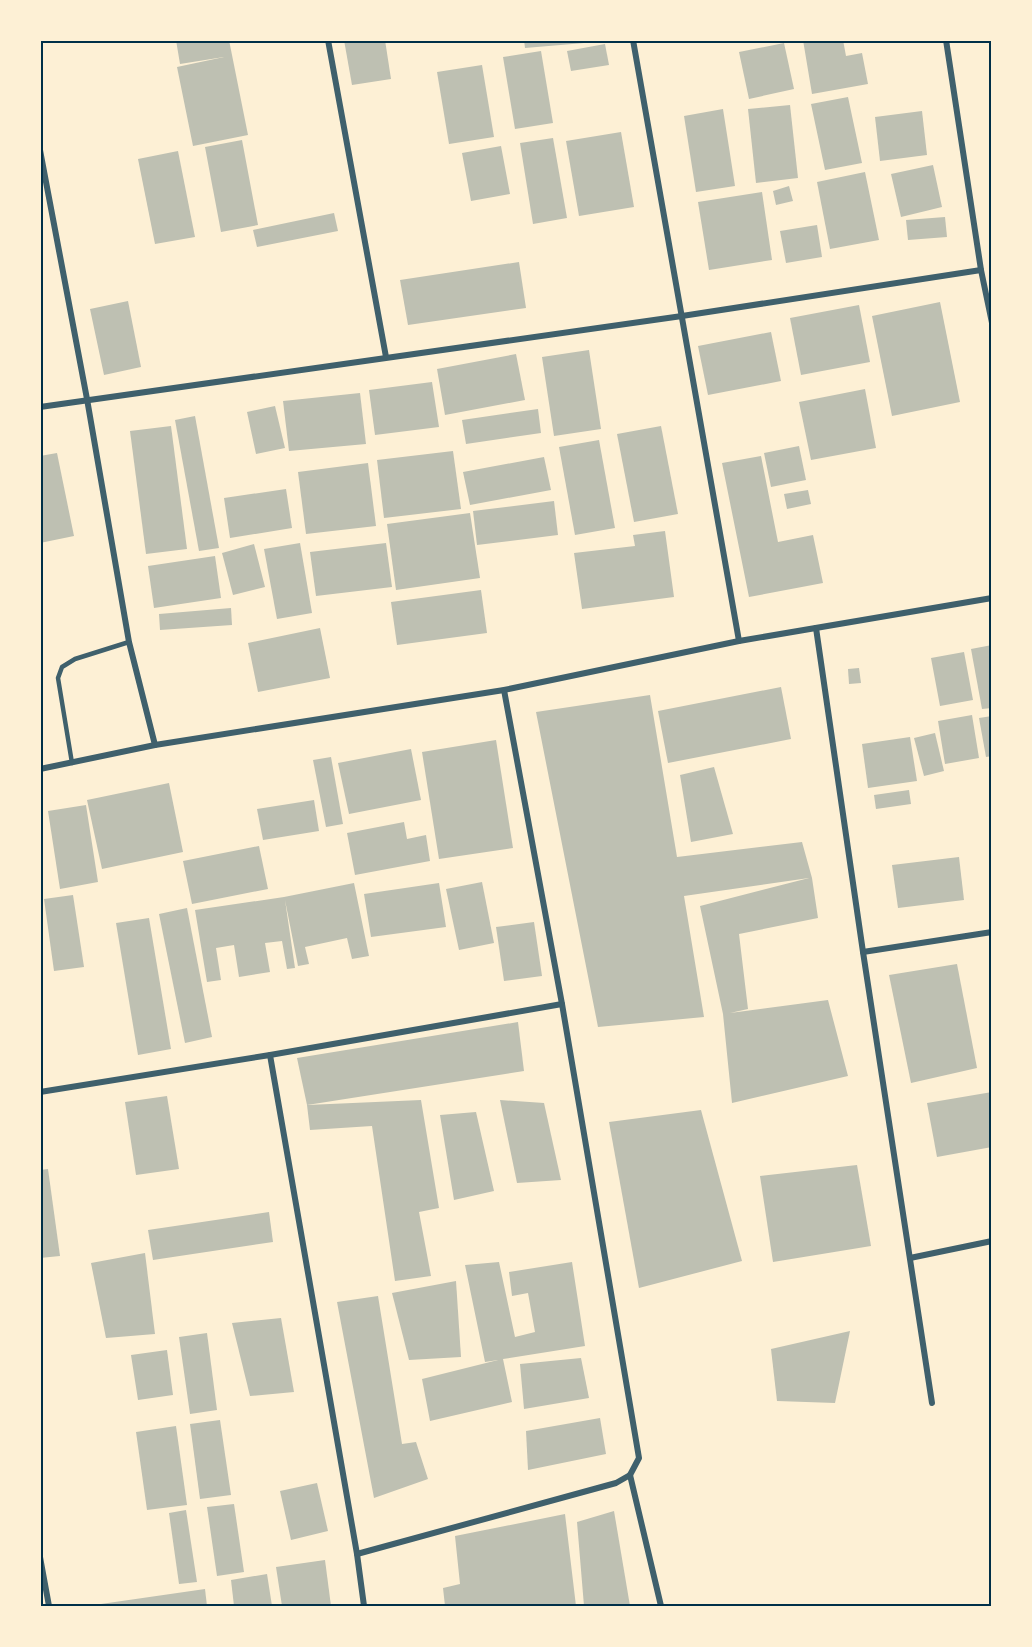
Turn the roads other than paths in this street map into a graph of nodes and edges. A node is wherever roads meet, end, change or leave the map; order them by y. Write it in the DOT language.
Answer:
graph roads {
  1 [pos="328,40"];
  2 [pos="633,40"];
  3 [pos="946,40"];
  4 [pos="40,150"];
  5 [pos="981,270"];
  6 [pos="682,316"];
  7 [pos="992,323"];
  8 [pos="386,357"];
  9 [pos="87,399"];
  10 [pos="40,407"];
  11 [pos="992,598"];
  12 [pos="816,628"];
  13 [pos="738,641"];
  14 [pos="129,642"];
  15 [pos="504,690"];
  16 [pos="155,745"];
  17 [pos="72,763"];
  18 [pos="40,769"];
  19 [pos="992,932"];
  20 [pos="863,952"];
  21 [pos="562,1004"];
  22 [pos="270,1055"];
  23 [pos="40,1092"];
  24 [pos="992,1241"];
  25 [pos="910,1258"];
  26 [pos="932,1403"];
  27 [pos="630,1476"];
  28 [pos="357,1554"];
  29 [pos="40,1557"];
  30 [pos="48,1606"];
  31 [pos="364,1606"];
  32 [pos="660,1606"];
  1 -- 8 [label="street"];
  2 -- 6 [label="street"];
  3 -- 5 [label="street"];
  4 -- 9 [label="street"];
  5 -- 6 [label="street"];
  5 -- 7 [label="street"];
  6 -- 8 [label="street"];
  6 -- 13 [label="street"];
  8 -- 9 [label="street"];
  9 -- 10 [label="street"];
  9 -- 14 [label="street"];
  11 -- 12 [label="street"];
  12 -- 13 [label="street"];
  12 -- 20 [label="street"];
  13 -- 15 [label="street"];
  14 -- 16 [label="street"];
  14 -- 17 [label="lane"];
  15 -- 16 [label="street"];
  15 -- 21 [label="street"];
  16 -- 17 [label="street"];
  17 -- 18 [label="street"];
  19 -- 20 [label="street"];
  20 -- 25 [label="street"];
  21 -- 22 [label="street"];
  21 -- 27 [label="street"];
  22 -- 23 [label="street"];
  22 -- 28 [label="street"];
  24 -- 25 [label="street"];
  25 -- 26 [label="street"];
  27 -- 28 [label="street"];
  27 -- 32 [label="street"];
  28 -- 31 [label="street"];
  29 -- 30 [label="street"];
}
